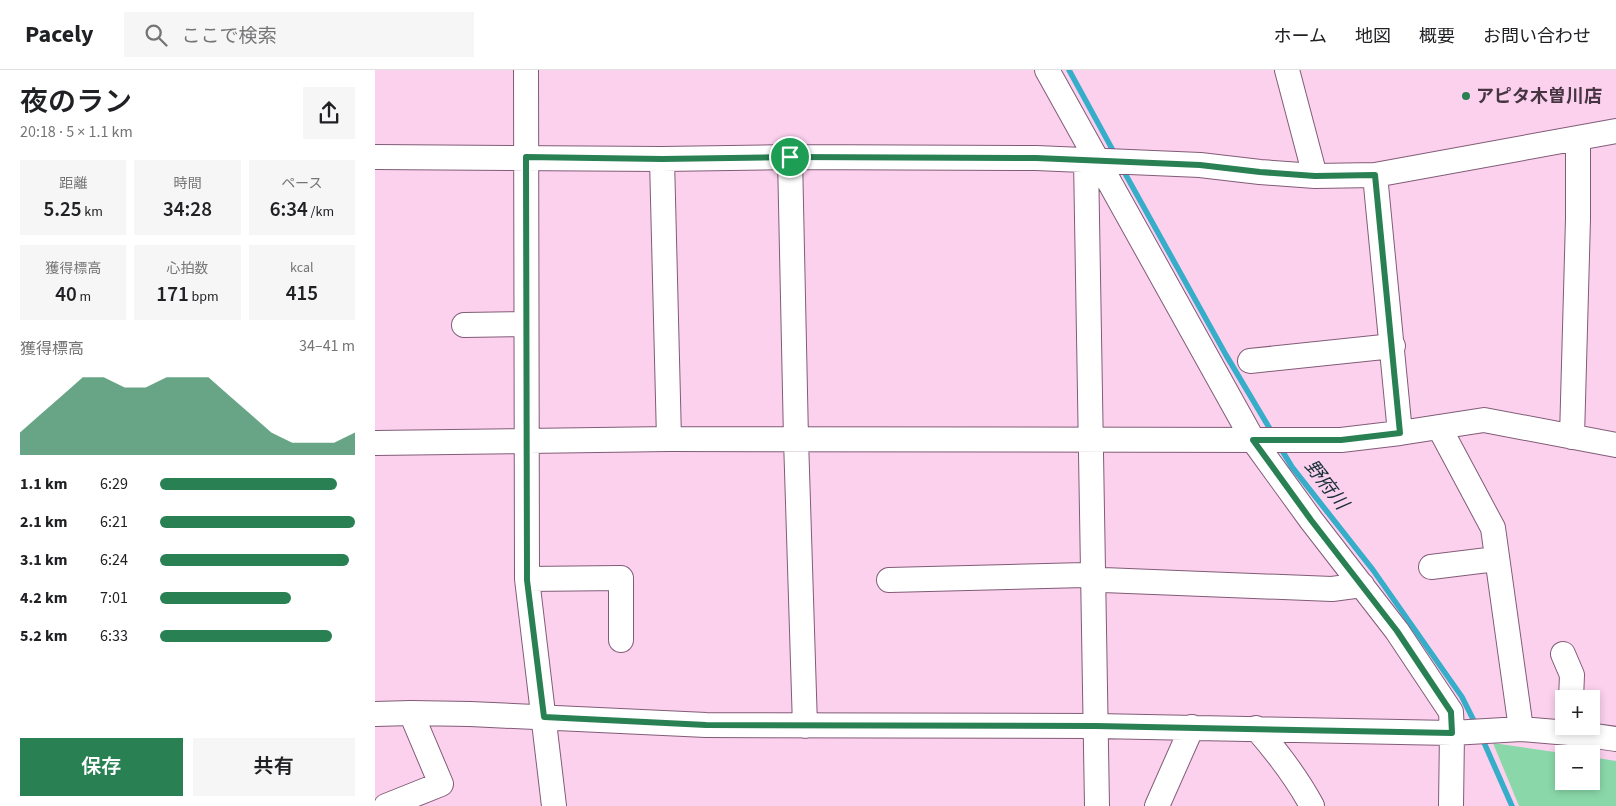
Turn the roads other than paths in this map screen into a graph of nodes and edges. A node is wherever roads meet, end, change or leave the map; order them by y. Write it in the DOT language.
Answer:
graph roads {
  1 [pos="526,70"];
  2 [pos="1047,70"];
  3 [pos="1287,70"];
  4 [pos="1616,132"];
  5 [pos="1578,138"];
  6 [pos="375,157"];
  7 [pos="526,157"];
  8 [pos="790,157"];
  9 [pos="662,159"];
  10 [pos="1095,160"];
  11 [pos="1375,175"];
  12 [pos="1315,176"];
  13 [pos="526,324"];
  14 [pos="464,325"];
  15 [pos="1393,346"];
  16 [pos="1250,361"];
  17 [pos="1439,427"];
  18 [pos="1400,433"];
  19 [pos="1572,437"];
  20 [pos="669,439"];
  21 [pos="796,439"];
  22 [pos="1257,440"];
  23 [pos="1091,441"];
  24 [pos="528,442"];
  25 [pos="375,443"];
  26 [pos="1616,445"];
  27 [pos="1496,558"];
  28 [pos="1431,567"];
  29 [pos="1094,578"];
  30 [pos="527,580"];
  31 [pos="889,580"];
  32 [pos="1362,585"];
  33 [pos="621,640"];
  34 [pos="1563,654"];
  35 [pos="1571,690"];
  36 [pos="411,712"];
  37 [pos="375,714"];
  38 [pos="544,717"];
  39 [pos="805,726"];
  40 [pos="1096,726"];
  41 [pos="1192,727"];
  42 [pos="1256,728"];
  43 [pos="1521,729"];
  44 [pos="1555,730"];
  45 [pos="1469,732"];
  46 [pos="1593,735"];
  47 [pos="1616,740"];
  48 [pos="401,803"];
  49 [pos="554,806"];
  50 [pos="1097,806"];
  51 [pos="1157,806"];
  52 [pos="1312,806"];
  53 [pos="1451,806"];
  1 -- 7 [label="street"];
  2 -- 10 [label="street"];
  3 -- 12 [label="street"];
  4 -- 5 [label="street"];
  5 -- 11 [label="street"];
  5 -- 19 [label="street"];
  6 -- 7 [label="street"];
  7 -- 9 [label="street"];
  7 -- 13 [label="street"];
  8 -- 9 [label="street"];
  8 -- 10 [label="street"];
  8 -- 21 [label="street"];
  9 -- 20 [label="street"];
  10 -- 12 [label="street"];
  10 -- 22 [label="street"];
  10 -- 23 [label="street"];
  11 -- 12 [label="street"];
  11 -- 15 [label="street"];
  13 -- 14 [label="street"];
  13 -- 24 [label="street"];
  15 -- 16 [label="street"];
  15 -- 18 [label="street"];
  17 -- 18 [label="street"];
  17 -- 19 [label="street"];
  17 -- 27 [label="street"];
  18 -- 22 [label="street"];
  19 -- 26 [label="street"];
  20 -- 21 [label="street"];
  20 -- 24 [label="street"];
  21 -- 23 [label="street"];
  21 -- 39 [label="street"];
  22 -- 23 [label="street"];
  22 -- 32 [label="street"];
  23 -- 29 [label="street"];
  24 -- 25 [label="street"];
  24 -- 30 [label="street"];
  27 -- 28 [label="street"];
  27 -- 43 [label="street"];
  29 -- 31 [label="street"];
  29 -- 32 [label="street"];
  29 -- 40 [label="street"];
  30 -- 33 [label="street"];
  30 -- 38 [label="street"];
  32 -- 45 [label="street"];
  34 -- 35 [label="street"];
  36 -- 37 [label="street"];
  36 -- 38 [label="street"];
  36 -- 48 [label="street"];
  38 -- 39 [label="street"];
  38 -- 49 [label="street"];
  39 -- 40 [label="street"];
  40 -- 41 [label="street"];
  40 -- 50 [label="street"];
  41 -- 42 [label="street"];
  41 -- 51 [label="street"];
  42 -- 45 [label="street"];
  42 -- 52 [label="street"];
  43 -- 44 [label="street"];
  43 -- 45 [label="street"];
  45 -- 53 [label="street"];
  46 -- 47 [label="street"];
}
